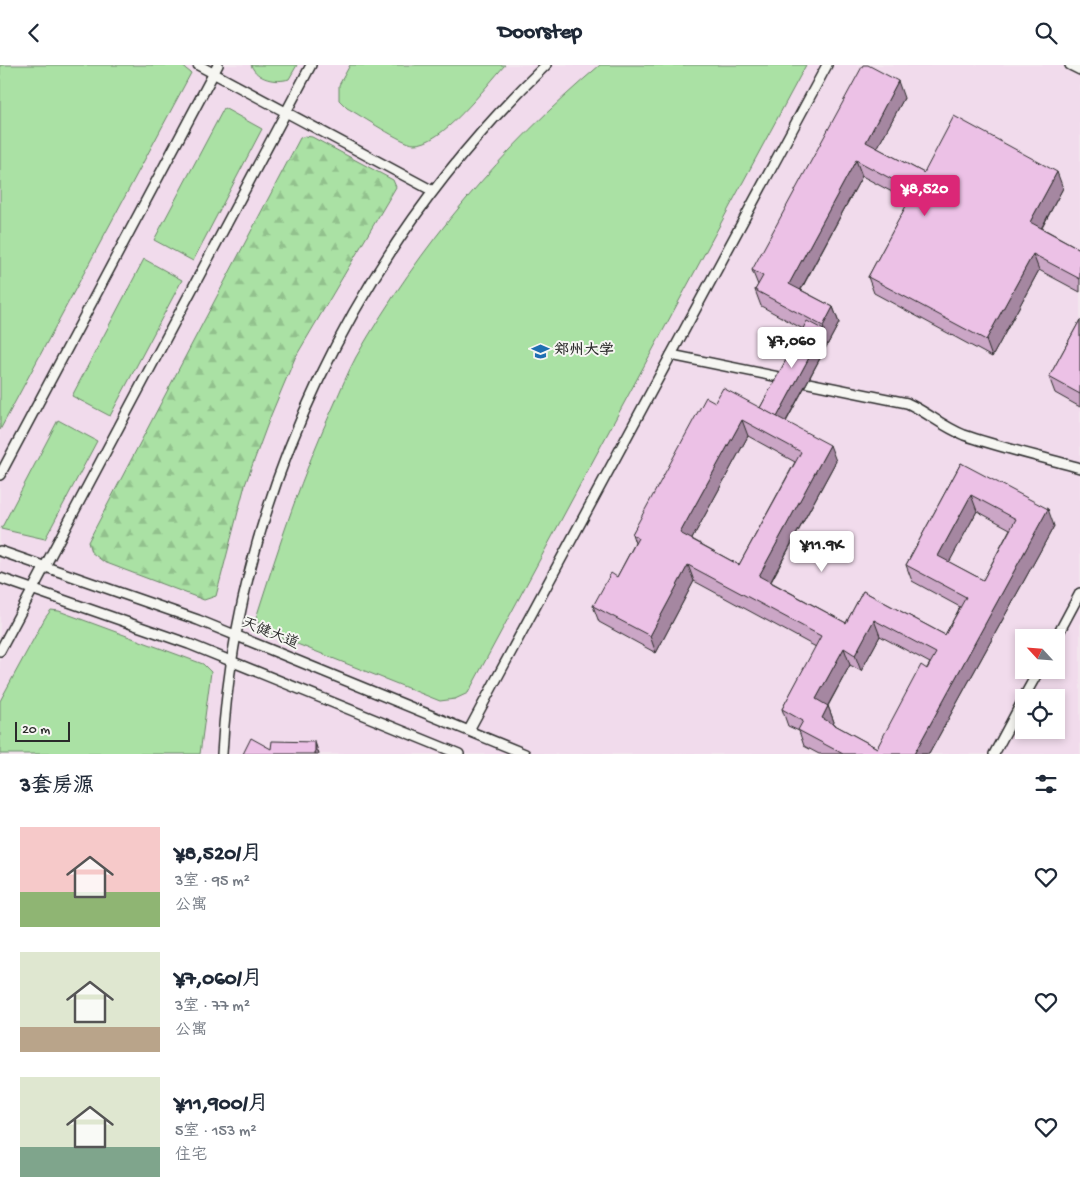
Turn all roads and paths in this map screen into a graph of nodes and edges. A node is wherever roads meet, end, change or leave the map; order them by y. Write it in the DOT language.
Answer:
graph roads {
  1 [pos="198,65"];
  2 [pos="311,65"];
  3 [pos="546,65"];
  4 [pos="827,65"];
  5 [pos="1070,65"];
  6 [pos="216,69"];
  7 [pos="1080,70"];
  8 [pos="286,113"];
  9 [pos="433,191"];
  10 [pos="671,355"];
  11 [pos="1080,468"];
  12 [pos="0,475"];
  13 [pos="0,551"];
  14 [pos="45,566"];
  15 [pos="0,578"];
  16 [pos="33,589"];
  17 [pos="1080,593"];
  18 [pos="1061,629"];
  19 [pos="237,636"];
  20 [pos="0,651"];
  21 [pos="232,662"];
  22 [pos="1015,715"];
  23 [pos="469,730"];
  24 [pos="222,754"];
  25 [pos="459,754"];
  26 [pos="525,754"];
  27 [pos="994,754"];
  1 -- 6 [label="lane"];
  2 -- 8 [label="lane"];
  3 -- 9 [label="lane"];
  4 -- 10 [label="lane"];
  5 -- 7 [label="lane"];
  6 -- 8 [label="lane"];
  6 -- 12 [label="lane"];
  8 -- 9 [label="lane"];
  8 -- 14 [label="lane"];
  9 -- 19 [label="lane"];
  10 -- 11 [label="lane"];
  10 -- 23 [label="lane"];
  13 -- 14 [label="lane, 天健大道"];
  14 -- 16 [label="lane"];
  14 -- 19 [label="lane, 天健大道"];
  15 -- 16 [label="lane"];
  16 -- 20 [label="lane"];
  16 -- 21 [label="lane"];
  17 -- 18 [label="lane"];
  19 -- 21 [label="lane"];
  19 -- 23 [label="lane, 天健大道"];
  21 -- 24 [label="lane"];
  21 -- 25 [label="lane"];
  22 -- 27 [label="lane"];
  23 -- 26 [label="lane, 天健大道"];
}
